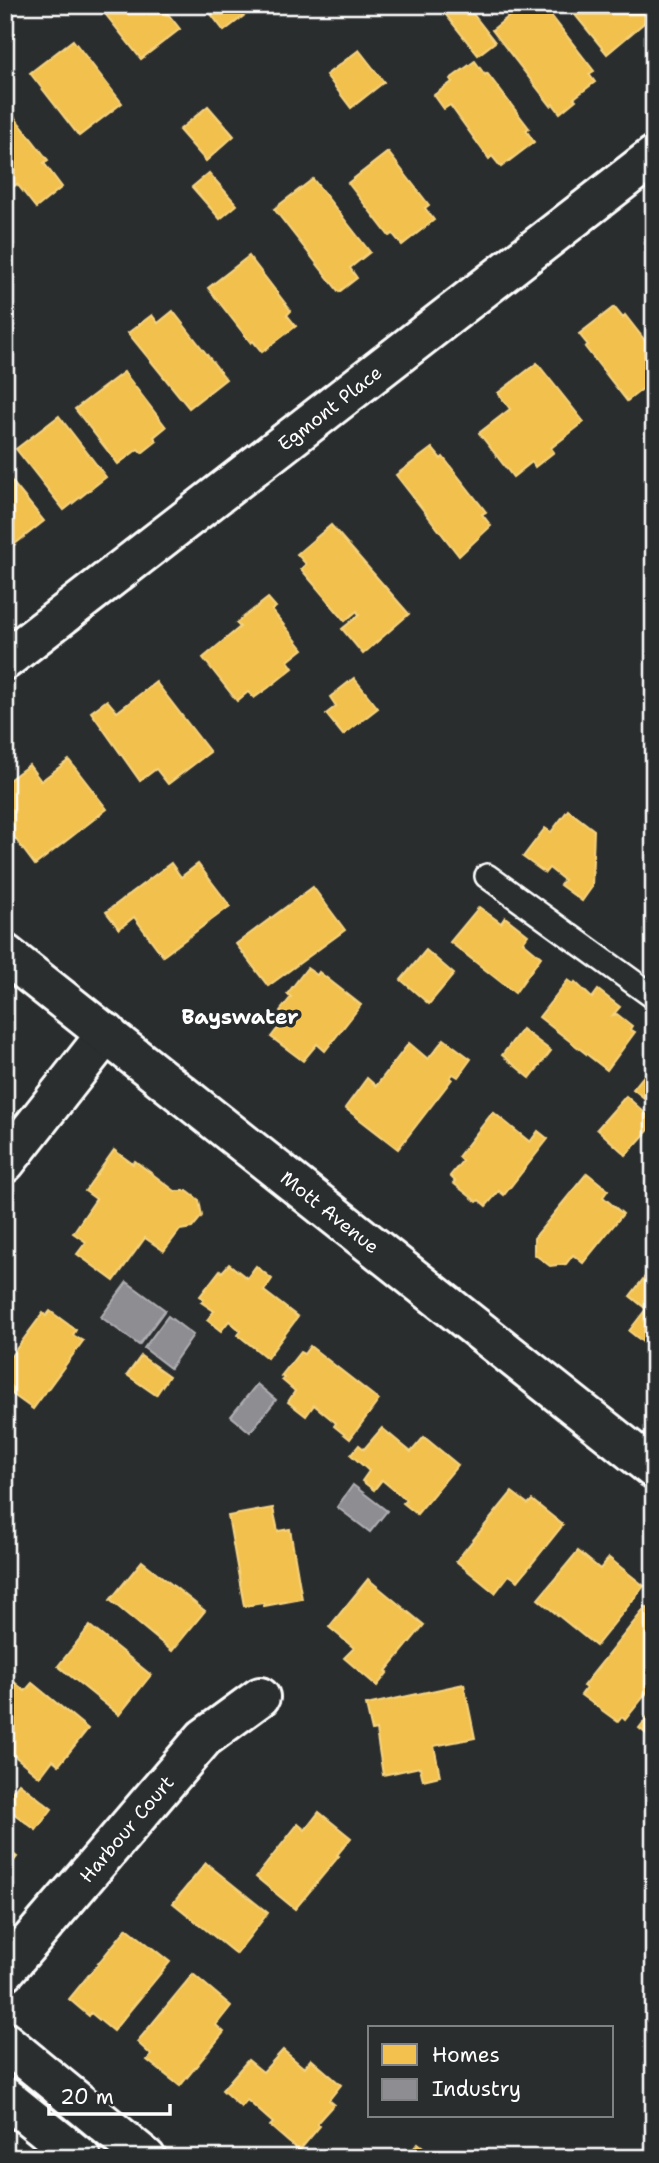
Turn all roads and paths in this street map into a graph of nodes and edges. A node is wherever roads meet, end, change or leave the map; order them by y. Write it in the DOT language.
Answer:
graph roads {
  1 [pos="654,156"];
  2 [pos="5,660"];
  3 [pos="487,876"];
  4 [pos="5,954"];
  5 [pos="654,997"];
  6 [pos="107,1033"];
  7 [pos="5,1163"];
  8 [pos="654,1469"];
  9 [pos="260,1696"];
  10 [pos="5,1971"];
  11 [pos="5,2042"];
  12 [pos="5,2096"];
  13 [pos="81,2158"];
  14 [pos="146,2158"];
  1 -- 2 [label="street, Egmont Place"];
  3 -- 5 [label="lane"];
  4 -- 6 [label="street, Mott Avenue"];
  6 -- 7 [label="street"];
  6 -- 8 [label="street, Mott Avenue"];
  9 -- 10 [label="street, Harbour Court"];
  11 -- 14 [label="street"];
  12 -- 13 [label="street"];
}
